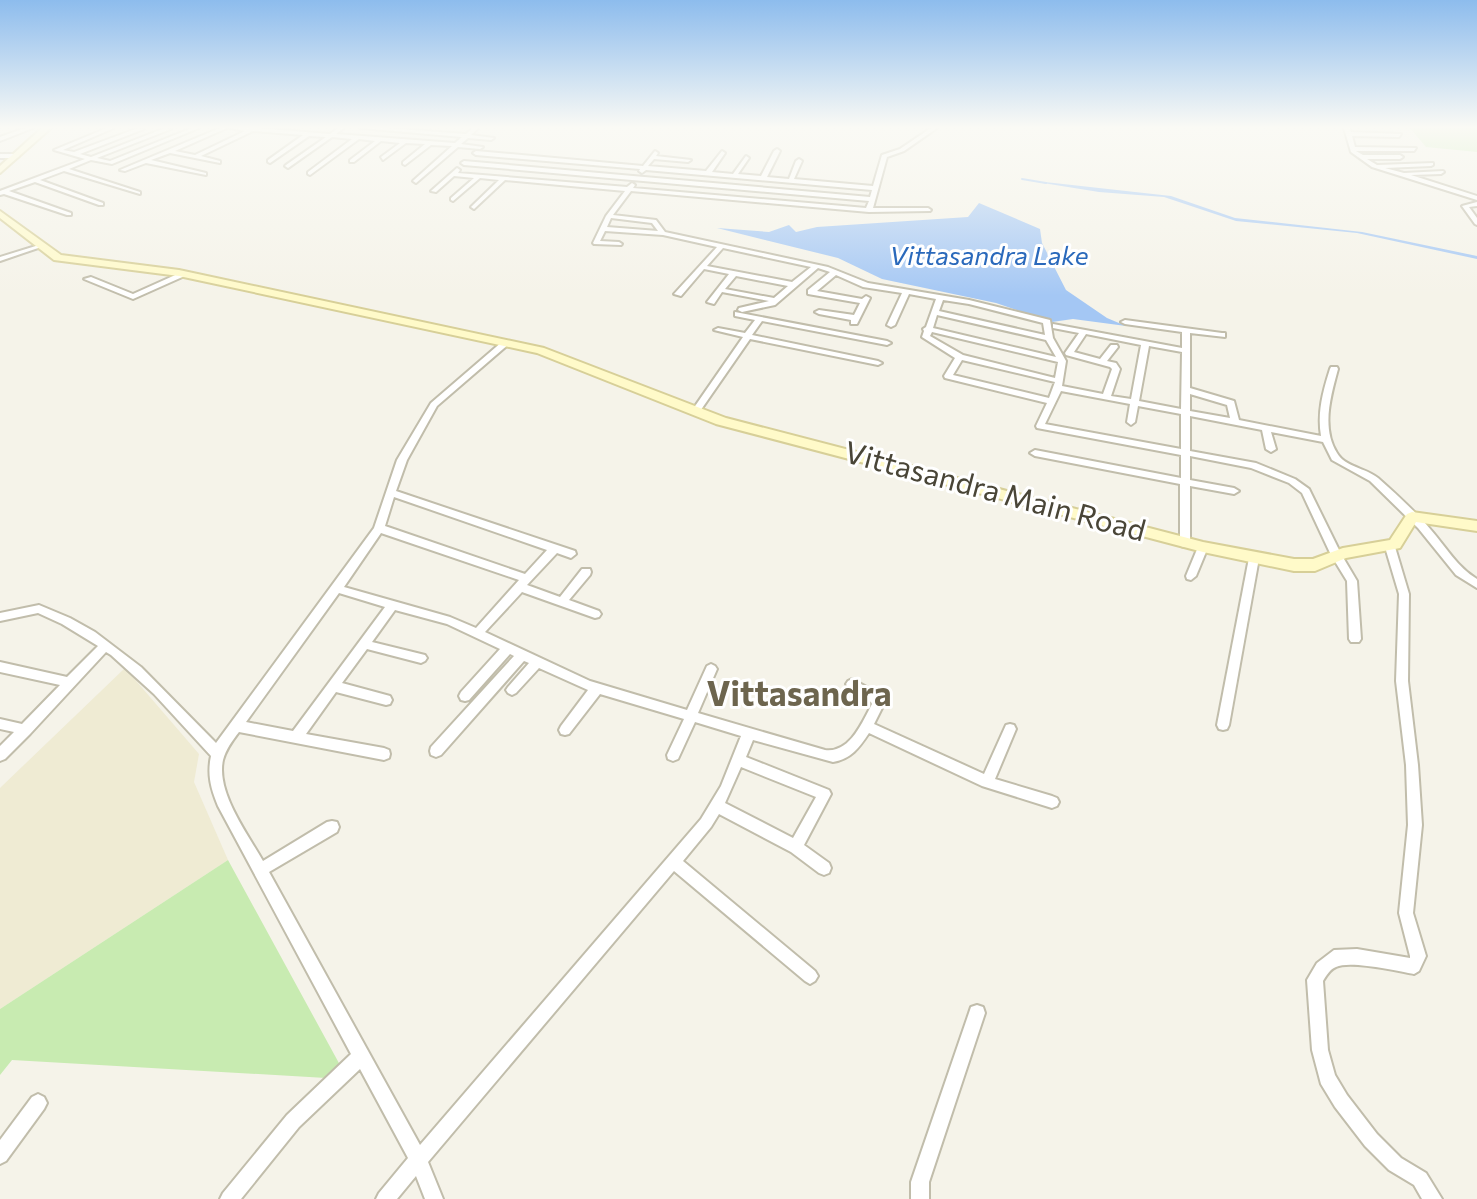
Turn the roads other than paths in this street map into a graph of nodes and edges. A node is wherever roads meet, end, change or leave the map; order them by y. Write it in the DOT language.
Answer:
graph roads {
  1 [pos="28,184"];
  2 [pos="45,184"];
  3 [pos="110,184"];
  4 [pos="442,184"];
  5 [pos="470,184"];
  6 [pos="498,184"];
  7 [pos="560,184"];
  8 [pos="633,184"];
  9 [pos="694,184"];
  10 [pos="832,184"];
  11 [pos="875,184"];
  12 [pos="1427,184"];
  13 [pos="132,185"];
  14 [pos="123,188"];
  15 [pos="874,188"];
  16 [pos="629,190"];
  17 [pos="434,191"];
  18 [pos="2,193"];
  19 [pos="138,193"];
  20 [pos="453,199"];
  21 [pos="871,199"];
  22 [pos="1477,201"];
  23 [pos="101,204"];
  24 [pos="474,207"];
  25 [pos="869,210"];
  26 [pos="928,210"];
  27 [pos="0,214"];
  28 [pos="69,214"];
  29 [pos="609,216"];
  30 [pos="1477,223"];
  31 [pos="603,229"];
  32 [pos="663,233"];
  33 [pos="619,244"];
  34 [pos="41,246"];
  35 [pos="720,247"];
  36 [pos="0,259"];
  37 [pos="816,266"];
  38 [pos="702,267"];
  39 [pos="836,271"];
  40 [pos="734,273"];
  41 [pos="185,274"];
  42 [pos="88,279"];
  43 [pos="794,285"];
  44 [pos="872,286"];
  45 [pos="721,290"];
  46 [pos="906,292"];
  47 [pos="678,294"];
  48 [pos="940,297"];
  49 [pos="775,300"];
  50 [pos="711,302"];
  51 [pos="864,302"];
  52 [pos="790,309"];
  53 [pos="819,312"];
  54 [pos="934,312"];
  55 [pos="760,318"];
  56 [pos="781,322"];
  57 [pos="1125,322"];
  58 [pos="891,325"];
  59 [pos="1056,326"];
  60 [pos="927,329"];
  61 [pos="718,330"];
  62 [pos="1186,330"];
  63 [pos="1084,332"];
  64 [pos="1222,335"];
  65 [pos="747,336"];
  66 [pos="1049,338"];
  67 [pos="506,343"];
  68 [pos="887,343"];
  69 [pos="1145,344"];
  70 [pos="1114,347"];
  71 [pos="1187,351"];
  72 [pos="960,357"];
  73 [pos="1062,361"];
  74 [pos="1102,361"];
  75 [pos="878,363"];
  76 [pos="1334,369"];
  77 [pos="1058,384"];
  78 [pos="1186,390"];
  79 [pos="1106,397"];
  80 [pos="1049,401"];
  81 [pos="1137,404"];
  82 [pos="695,412"];
  83 [pos="1185,414"];
  84 [pos="1131,422"];
  85 [pos="1235,423"];
  86 [pos="1266,429"];
  87 [pos="1327,440"];
  88 [pos="1271,449"];
  89 [pos="1184,452"];
  90 [pos="1035,453"];
  91 [pos="1185,481"];
  92 [pos="1234,491"];
  93 [pos="390,492"];
  94 [pos="1412,517"];
  95 [pos="1477,526"];
  96 [pos="379,528"];
  97 [pos="1185,543"];
  98 [pos="1203,547"];
  99 [pos="1390,547"];
  100 [pos="555,548"];
  101 [pos="571,554"];
  102 [pos="1336,555"];
  103 [pos="1254,558"];
  104 [pos="586,572"];
  105 [pos="1191,576"];
  106 [pos="524,583"];
  107 [pos="1477,584"];
  108 [pos="337,589"];
  109 [pos="562,602"];
  110 [pos="392,606"];
  111 [pos="595,614"];
  112 [pos="0,617"];
  113 [pos="478,633"];
  114 [pos="1355,639"];
  115 [pos="364,644"];
  116 [pos="105,646"];
  117 [pos="508,648"];
  118 [pos="522,655"];
  119 [pos="421,658"];
  120 [pos="537,662"];
  121 [pos="0,667"];
  122 [pos="711,669"];
  123 [pos="71,683"];
  124 [pos="852,684"];
  125 [pos="334,686"];
  126 [pos="597,688"];
  127 [pos="512,690"];
  128 [pos="465,696"];
  129 [pos="386,700"];
  130 [pos="691,716"];
  131 [pos="0,724"];
  132 [pos="1223,725"];
  133 [pos="236,726"];
  134 [pos="867,726"];
  135 [pos="1010,729"];
  136 [pos="26,730"];
  137 [pos="565,730"];
  138 [pos="749,733"];
  139 [pos="298,735"];
  140 [pos="436,751"];
  141 [pos="218,754"];
  142 [pos="384,754"];
  143 [pos="0,755"];
  144 [pos="673,755"];
  145 [pos="738,760"];
  146 [pos="987,782"];
  147 [pos="1052,802"];
  148 [pos="717,806"];
  149 [pos="332,827"];
  150 [pos="796,847"];
  151 [pos="675,863"];
  152 [pos="824,868"];
  153 [pos="260,870"];
  154 [pos="810,976"];
  155 [pos="977,1013"];
  156 [pos="361,1056"];
  157 [pos="38,1103"];
  158 [pos="0,1155"];
  159 [pos="419,1161"];
  160 [pos="229,1199"];
  161 [pos="385,1199"];
  162 [pos="434,1199"];
  163 [pos="920,1199"];
  164 [pos="1433,1199"];
  1 -- 18 [label="street"];
  2 -- 23 [label="street"];
  3 -- 14 [label="street"];
  4 -- 17 [label="street"];
  5 -- 20 [label="street"];
  6 -- 24 [label="street"];
  7 -- 16 [label="street"];
  8 -- 16 [label="street"];
  9 -- 21 [label="street"];
  10 -- 15 [label="street"];
  11 -- 15 [label="street"];
  12 -- 22 [label="street"];
  13 -- 14 [label="street"];
  14 -- 19 [label="street"];
  15 -- 21 [label="street"];
  16 -- 25 [label="street"];
  16 -- 29 [label="street"];
  18 -- 28 [label="street"];
  21 -- 25 [label="street"];
  22 -- 30 [label="street"];
  25 -- 26 [label="street"];
  27 -- 34 [label="street, Vittasandra Main Road"];
  29 -- 31 [label="street"];
  29 -- 32 [label="street"];
  31 -- 32 [label="street"];
  31 -- 33 [label="street"];
  32 -- 35 [label="street"];
  34 -- 36 [label="street"];
  34 -- 41 [label="street, Vittasandra Main Road"];
  35 -- 37 [label="street"];
  35 -- 38 [label="street"];
  37 -- 39 [label="street"];
  37 -- 43 [label="street"];
  38 -- 40 [label="street"];
  38 -- 47 [label="street"];
  39 -- 44 [label="street"];
  39 -- 51 [label="street"];
  40 -- 43 [label="street"];
  40 -- 45 [label="street"];
  41 -- 42 [label="street"];
  41 -- 67 [label="street, Vittasandra Main Road"];
  43 -- 49 [label="street"];
  44 -- 46 [label="street"];
  44 -- 51 [label="street"];
  45 -- 49 [label="street"];
  45 -- 50 [label="street"];
  46 -- 48 [label="street"];
  46 -- 58 [label="street"];
  48 -- 54 [label="street"];
  48 -- 66 [label="street"];
  49 -- 55 [label="street"];
  51 -- 53 [label="street"];
  52 -- 56 [label="street"];
  54 -- 60 [label="street"];
  54 -- 66 [label="street"];
  55 -- 56 [label="street"];
  55 -- 65 [label="street"];
  56 -- 68 [label="street"];
  57 -- 62 [label="street"];
  59 -- 63 [label="street"];
  60 -- 72 [label="street"];
  60 -- 73 [label="street"];
  61 -- 65 [label="street"];
  62 -- 64 [label="street"];
  62 -- 71 [label="street"];
  63 -- 69 [label="street"];
  63 -- 74 [label="street"];
  65 -- 75 [label="street"];
  65 -- 82 [label="street"];
  66 -- 73 [label="street"];
  67 -- 82 [label="street, Vittasandra Main Road"];
  67 -- 93 [label="street"];
  69 -- 71 [label="street"];
  69 -- 81 [label="street"];
  70 -- 74 [label="street"];
  71 -- 78 [label="street"];
  72 -- 77 [label="street"];
  72 -- 80 [label="street"];
  73 -- 77 [label="street"];
  74 -- 79 [label="street"];
  76 -- 87 [label="street"];
  77 -- 79 [label="street"];
  77 -- 80 [label="street"];
  78 -- 83 [label="street"];
  78 -- 85 [label="street"];
  79 -- 81 [label="street"];
  80 -- 89 [label="street"];
  81 -- 83 [label="street"];
  81 -- 84 [label="street"];
  82 -- 97 [label="street, Vittasandra Main Road"];
  83 -- 85 [label="street"];
  83 -- 89 [label="street"];
  85 -- 86 [label="street"];
  86 -- 87 [label="street"];
  86 -- 88 [label="street"];
  87 -- 94 [label="street"];
  89 -- 91 [label="street"];
  89 -- 102 [label="street"];
  90 -- 91 [label="street"];
  91 -- 92 [label="street"];
  91 -- 97 [label="street"];
  93 -- 96 [label="street"];
  93 -- 100 [label="street"];
  94 -- 95 [label="street"];
  94 -- 99 [label="street"];
  94 -- 107 [label="street"];
  96 -- 106 [label="street"];
  96 -- 108 [label="street"];
  97 -- 98 [label="street, Vittasandra Main Road"];
  98 -- 103 [label="street, Vittasandra Main Road"];
  98 -- 105 [label="street"];
  99 -- 102 [label="street, Vittasandra Main Road"];
  99 -- 164 [label="street"];
  100 -- 101 [label="street"];
  100 -- 106 [label="street"];
  102 -- 103 [label="street, Vittasandra Main Road"];
  102 -- 114 [label="street"];
  103 -- 132 [label="street"];
  104 -- 109 [label="street"];
  106 -- 109 [label="street"];
  106 -- 113 [label="street"];
  108 -- 110 [label="street"];
  108 -- 133 [label="street"];
  109 -- 111 [label="street"];
  110 -- 113 [label="street"];
  110 -- 115 [label="street"];
  112 -- 116 [label="street"];
  113 -- 117 [label="street"];
  115 -- 119 [label="street"];
  115 -- 125 [label="street"];
  116 -- 123 [label="street"];
  116 -- 141 [label="street"];
  117 -- 118 [label="street"];
  117 -- 128 [label="street"];
  118 -- 120 [label="street"];
  118 -- 140 [label="street"];
  120 -- 126 [label="street"];
  120 -- 127 [label="street"];
  121 -- 123 [label="street"];
  122 -- 130 [label="street"];
  123 -- 136 [label="street"];
  124 -- 134 [label="street"];
  125 -- 129 [label="street"];
  125 -- 139 [label="street"];
  126 -- 130 [label="street"];
  126 -- 137 [label="street"];
  130 -- 138 [label="street"];
  130 -- 144 [label="street"];
  131 -- 136 [label="street"];
  133 -- 139 [label="street"];
  133 -- 141 [label="street"];
  134 -- 138 [label="street"];
  134 -- 146 [label="street"];
  135 -- 146 [label="street"];
  136 -- 143 [label="street"];
  138 -- 145 [label="street"];
  139 -- 142 [label="street"];
  141 -- 153 [label="street"];
  145 -- 148 [label="street"];
  145 -- 150 [label="street"];
  146 -- 147 [label="street"];
  148 -- 150 [label="street"];
  148 -- 151 [label="street"];
  149 -- 153 [label="street"];
  150 -- 152 [label="street"];
  151 -- 154 [label="street"];
  151 -- 159 [label="street"];
  153 -- 156 [label="street"];
  155 -- 163 [label="street"];
  156 -- 159 [label="street"];
  156 -- 160 [label="street"];
  157 -- 158 [label="street"];
  159 -- 161 [label="street"];
  159 -- 162 [label="street"];
}
